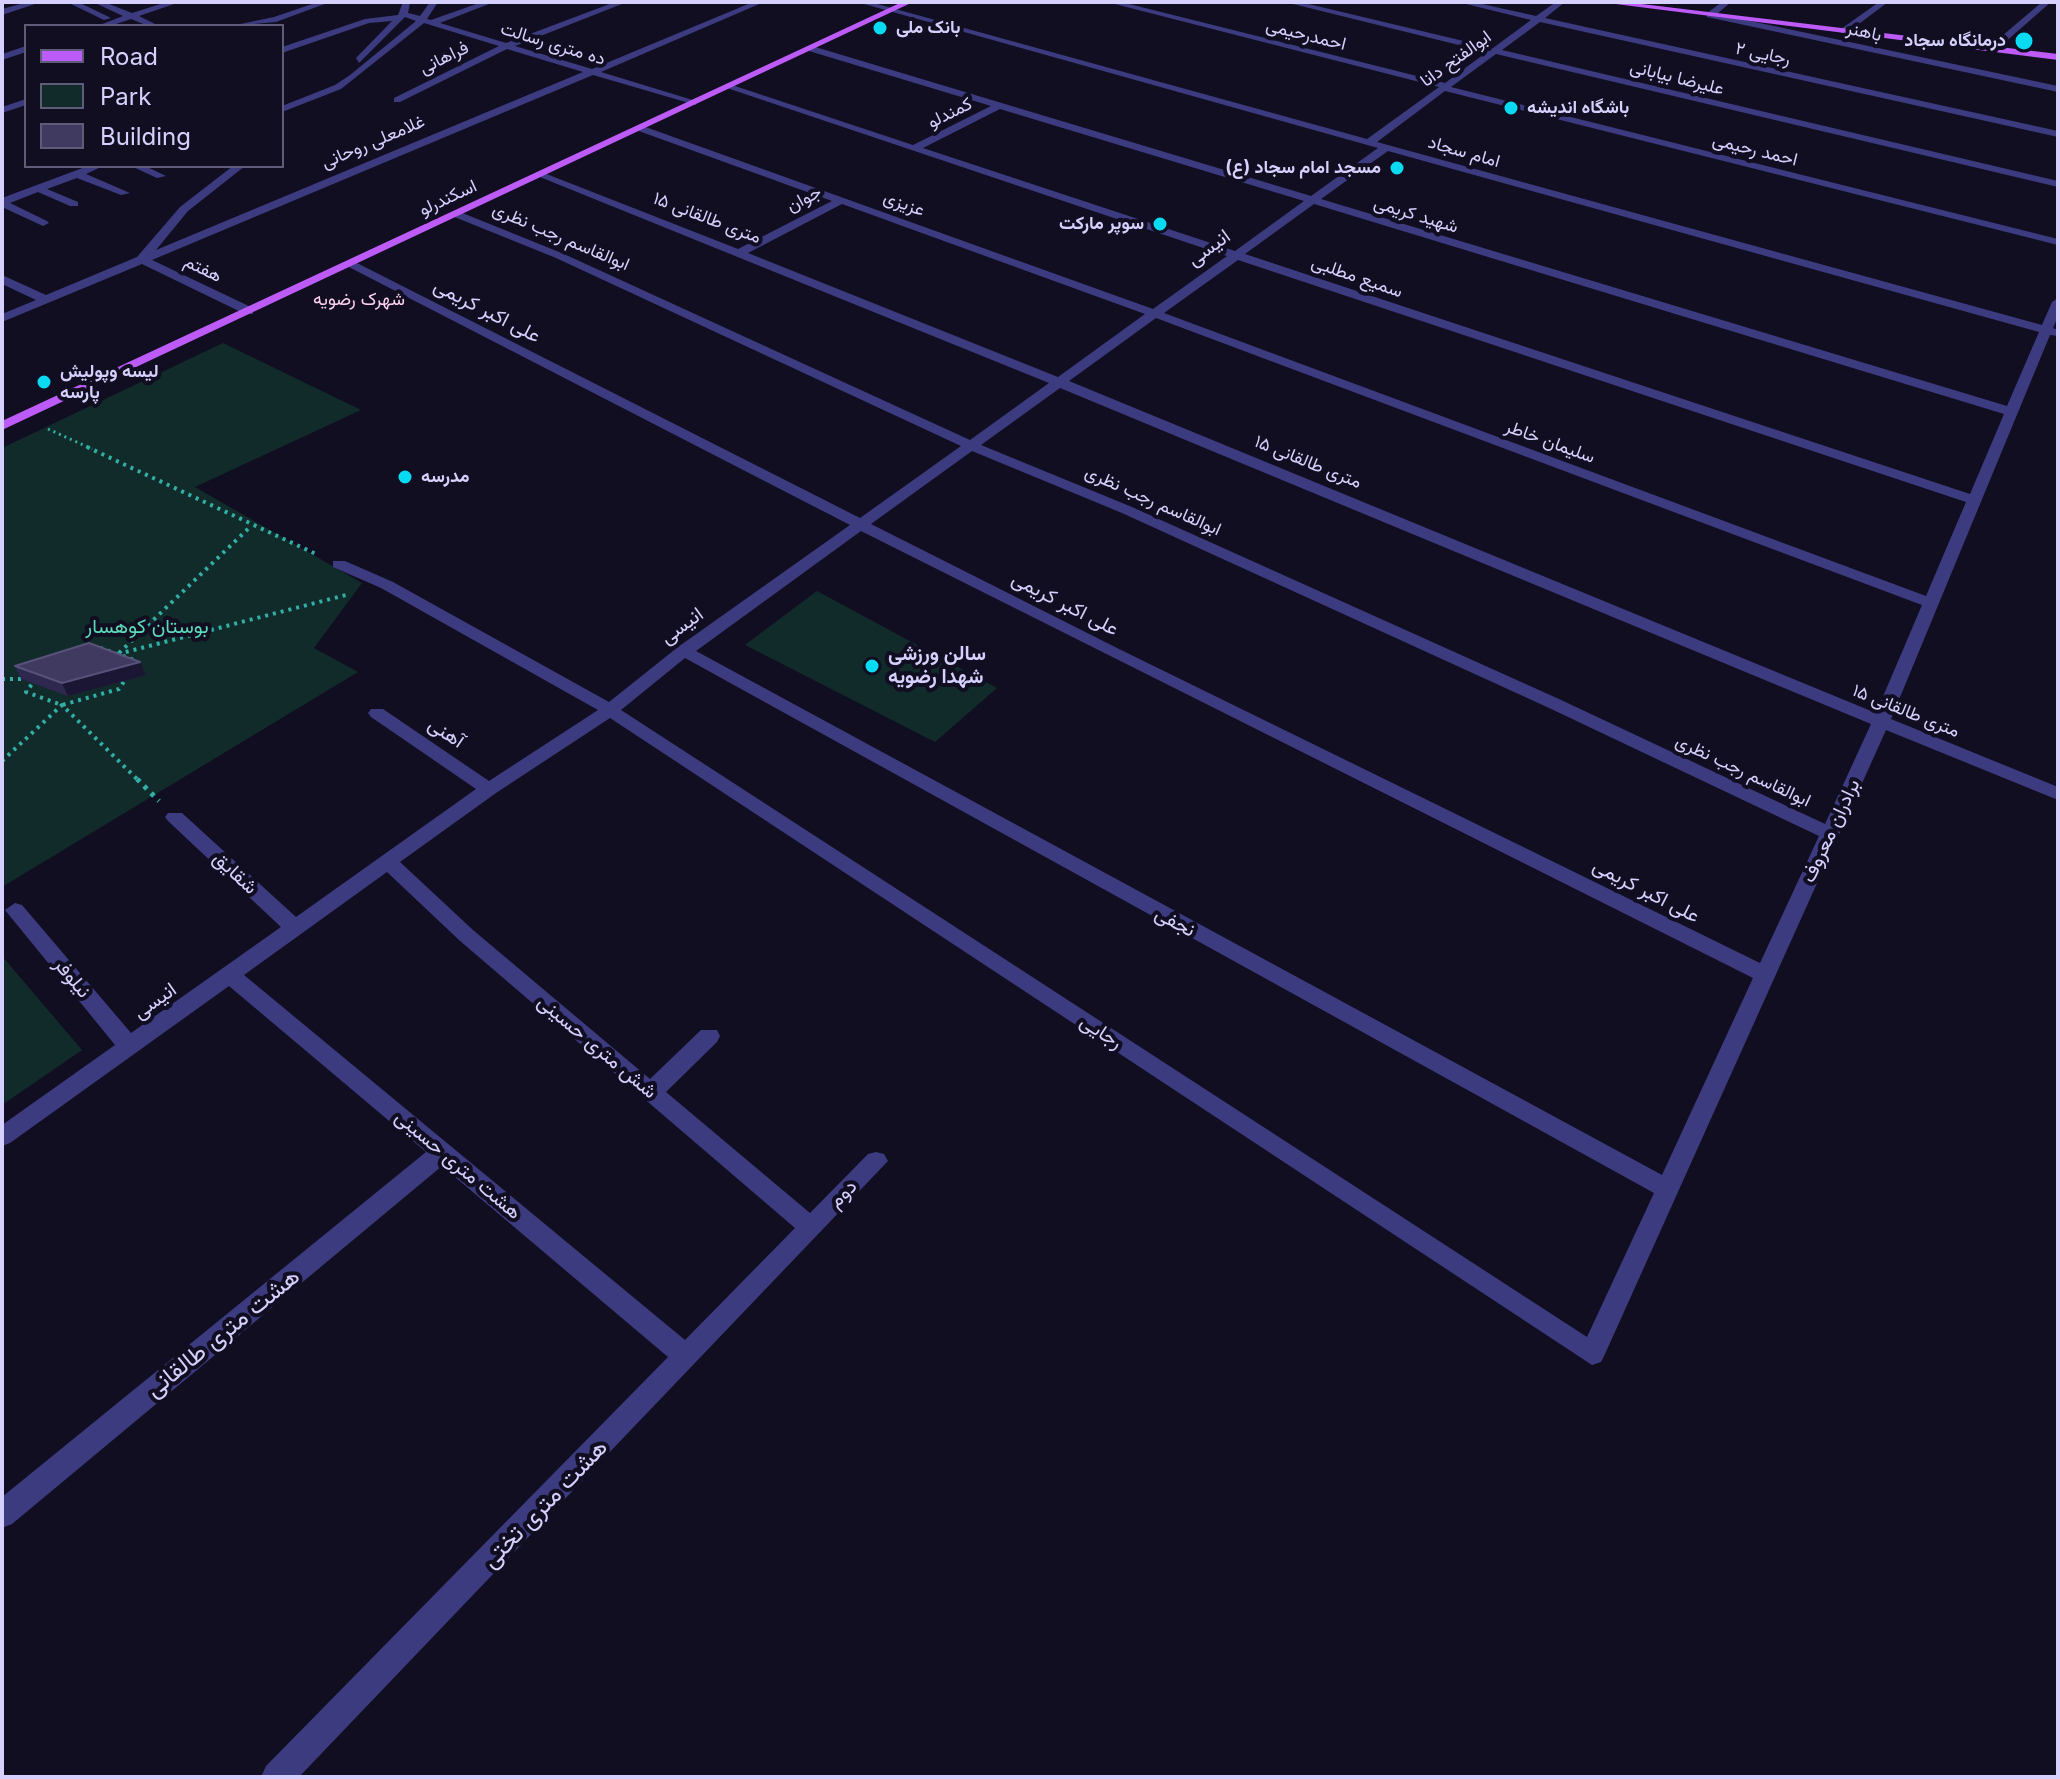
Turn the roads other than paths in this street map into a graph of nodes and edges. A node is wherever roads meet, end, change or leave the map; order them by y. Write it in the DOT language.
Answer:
graph roads {
  1 [pos="37,2"];
  2 [pos="71,2"];
  3 [pos="97,2"];
  4 [pos="176,2"];
  5 [pos="326,2"];
  6 [pos="343,2"];
  7 [pos="406,2"];
  8 [pos="434,2"];
  9 [pos="490,2"];
  10 [pos="623,2"];
  11 [pos="760,2"];
  12 [pos="861,2"];
  13 [pos="909,2"];
  14 [pos="1111,2"];
  15 [pos="1289,2"];
  16 [pos="1462,2"];
  17 [pos="1561,2"];
  18 [pos="1604,2"];
  19 [pos="1642,2"];
  20 [pos="1727,2"];
  21 [pos="1884,2"];
  22 [pos="2047,2"];
  23 [pos="894,10"];
  24 [pos="2,12"];
  25 [pos="1711,12"];
  26 [pos="402,16"];
  27 [pos="1537,19"];
  28 [pos="129,21"];
  29 [pos="115,22"];
  30 [pos="427,22"];
  31 [pos="108,24"];
  32 [pos="247,24"];
  33 [pos="273,24"];
  34 [pos="1847,29"];
  35 [pos="506,46"];
  36 [pos="1995,46"];
  37 [pos="284,49"];
  38 [pos="812,49"];
  39 [pos="24,50"];
  40 [pos="1496,50"];
  41 [pos="2058,51"];
  42 [pos="2,57"];
  43 [pos="2058,57"];
  44 [pos="589,72"];
  45 [pos="729,87"];
  46 [pos="1445,87"];
  47 [pos="2058,89"];
  48 [pos="284,100"];
  49 [pos="397,100"];
  50 [pos="24,103"];
  51 [pos="693,103"];
  52 [pos="999,106"];
  53 [pos="284,108"];
  54 [pos="2,110"];
  55 [pos="640,128"];
  56 [pos="2058,134"];
  57 [pos="1370,142"];
  58 [pos="1387,147"];
  59 [pos="915,148"];
  60 [pos="93,168"];
  61 [pos="141,168"];
  62 [pos="237,168"];
  63 [pos="77,174"];
  64 [pos="540,175"];
  65 [pos="161,176"];
  66 [pos="2058,184"];
  67 [pos="39,189"];
  68 [pos="125,193"];
  69 [pos="840,201"];
  70 [pos="1311,202"];
  71 [pos="2,203"];
  72 [pos="74,204"];
  73 [pos="456,214"];
  74 [pos="43,223"];
  75 [pos="2058,242"];
  76 [pos="741,252"];
  77 [pos="1238,255"];
  78 [pos="142,259"];
  79 [pos="349,264"];
  80 [pos="2,279"];
  81 [pos="44,299"];
  82 [pos="2058,302"];
  83 [pos="249,311"];
  84 [pos="1156,314"];
  85 [pos="2,318"];
  86 [pos="2052,332"];
  87 [pos="1061,382"];
  88 [pos="2012,412"];
  89 [pos="2,426"];
  90 [pos="972,446"];
  91 [pos="1974,500"];
  92 [pos="861,525"];
  93 [pos="339,564"];
  94 [pos="1931,603"];
  95 [pos="684,651"];
  96 [pos="610,710"];
  97 [pos="377,713"];
  98 [pos="1881,722"];
  99 [pos="489,789"];
  100 [pos="2058,794"];
  101 [pos="175,817"];
  102 [pos="1830,834"];
  103 [pos="388,862"];
  104 [pos="15,910"];
  105 [pos="295,928"];
  106 [pos="230,975"];
  107 [pos="1766,975"];
  108 [pos="709,1036"];
  109 [pos="129,1046"];
  110 [pos="651,1092"];
  111 [pos="2,1137"];
  112 [pos="443,1152"];
  113 [pos="876,1161"];
  114 [pos="1668,1189"];
  115 [pos="810,1227"];
  116 [pos="1592,1354"];
  117 [pos="686,1356"];
  118 [pos="2,1515"];
  119 [pos="277,1777"];
  1 -- 24 [label="street"];
  2 -- 29 [label="street"];
  3 -- 28 [label="street"];
  4 -- 28 [label="street"];
  5 -- 32 [label="street"];
  6 -- 33 [label="street"];
  7 -- 26 [label="street"];
  8 -- 30 [label="street"];
  9 -- 30 [label="street"];
  10 -- 35 [label="street, فراهانی"];
  11 -- 44 [label="street, غلامعلی روحانی"];
  12 -- 23 [label="street, امام سجاد"];
  13 -- 23 [label="main road, اسکندرلو"];
  14 -- 46 [label="street, احمدرحیمی"];
  15 -- 40 [label="street, علیرضا بیابانی"];
  16 -- 27 [label="street, رجایی ۲"];
  17 -- 27 [label="street, ابوالفتح دانا"];
  18 -- 25 [label="main road"];
  19 -- 25 [label="main road"];
  20 -- 25 [label="street"];
  21 -- 34 [label="street"];
  22 -- 36 [label="street"];
  23 -- 38 [label="main road, اسکندرلو"];
  23 -- 57 [label="street, امام سجاد"];
  25 -- 34 [label="main road"];
  25 -- 47 [label="street, باهنر"];
  26 -- 30 [label="street, ده متری رسالت"];
  26 -- 37 [label="street"];
  26 -- 48 [label="street"];
  27 -- 40 [label="street, ابوالفتح دانا"];
  27 -- 56 [label="street, رجایی ۲"];
  28 -- 29 [label="street"];
  29 -- 31 [label="street"];
  30 -- 35 [label="street, ده متری رسالت"];
  30 -- 53 [label="street"];
  34 -- 36 [label="main road"];
  35 -- 44 [label="street, ده متری رسالت"];
  35 -- 49 [label="street, فراهانی"];
  36 -- 41 [label="main road"];
  36 -- 43 [label="main road"];
  38 -- 45 [label="main road, اسکندرلو"];
  38 -- 52 [label="street, شهید کریمی"];
  39 -- 42 [label="street"];
  40 -- 46 [label="street, ابوالفتح دانا"];
  40 -- 66 [label="street, علیرضا بیابانی"];
  44 -- 51 [label="street, ده متری رسالت"];
  44 -- 78 [label="street, غلامعلی روحانی"];
  45 -- 51 [label="main road, اسکندرلو"];
  45 -- 59 [label="street, سمیع مطلبی"];
  46 -- 57 [label="street, ابوالفتح دانا"];
  46 -- 75 [label="street, احمد رحیمی"];
  50 -- 54 [label="street"];
  51 -- 55 [label="main road, اسکندرلو"];
  52 -- 59 [label="street, کمندلو"];
  52 -- 70 [label="street, شهید کریمی"];
  55 -- 64 [label="main road, اسکندرلو"];
  55 -- 69 [label="street, عزیزی"];
  57 -- 58 [label="street, امام سجاد"];
  58 -- 70 [label="street, انیسی"];
  58 -- 86 [label="street, امام سجاد"];
  59 -- 77 [label="street, سمیع مطلبی"];
  60 -- 63 [label="street"];
  61 -- 65 [label="street"];
  62 -- 78 [label="street"];
  63 -- 67 [label="street"];
  63 -- 68 [label="street"];
  64 -- 73 [label="main road, اسکندرلو"];
  64 -- 76 [label="street, ۱۵ متری طالقانی"];
  67 -- 71 [label="street"];
  67 -- 72 [label="street"];
  69 -- 76 [label="street, جوان"];
  69 -- 84 [label="street, عزیزی"];
  70 -- 77 [label="street, انیسی"];
  70 -- 88 [label="street, شهید کریمی"];
  71 -- 74 [label="street"];
  73 -- 79 [label="main road, اسکندرلو"];
  73 -- 90 [label="street, ابوالقاسم رجب نظری"];
  76 -- 87 [label="street, ۱۵ متری طالقانی"];
  77 -- 84 [label="street, انیسی"];
  77 -- 91 [label="street, سمیع مطلبی"];
  78 -- 81 [label="street, غلامعلی روحانی"];
  78 -- 83 [label="street, هفتم"];
  79 -- 83 [label="main road, اسکندرلو"];
  79 -- 92 [label="street, علی اکبر کریمی"];
  80 -- 81 [label="street"];
  81 -- 85 [label="street, غلامعلی روحانی"];
  82 -- 86 [label="street, برادران معروف"];
  83 -- 89 [label="main road, اسکندرلو"];
  84 -- 87 [label="street, انیسی"];
  84 -- 94 [label="street, سلیمان خاطر"];
  86 -- 88 [label="street, برادران معروف"];
  87 -- 90 [label="street, انیسی"];
  87 -- 98 [label="street, ۱۵ متری طالقانی"];
  88 -- 91 [label="street, برادران معروف"];
  90 -- 92 [label="street, انیسی"];
  90 -- 102 [label="street, ابوالقاسم رجب نظری"];
  91 -- 94 [label="street, برادران معروف"];
  92 -- 95 [label="street, انیسی"];
  92 -- 107 [label="street, علی اکبر کریمی"];
  93 -- 96 [label="street, رجایی"];
  94 -- 98 [label="street, برادران معروف"];
  95 -- 96 [label="street, انیسی"];
  95 -- 114 [label="street, نجفی"];
  96 -- 99 [label="street, انیسی"];
  96 -- 116 [label="street, رجایی"];
  97 -- 99 [label="street, آهنی"];
  98 -- 100 [label="street, ۱۵ متری طالقانی"];
  98 -- 102 [label="street, برادران معروف"];
  99 -- 103 [label="street, انیسی"];
  101 -- 105 [label="street, شقایق"];
  102 -- 107 [label="street, برادران معروف"];
  103 -- 105 [label="street, انیسی"];
  103 -- 110 [label="street, شش متری حسینی"];
  104 -- 109 [label="street, نیلوفر"];
  105 -- 106 [label="street, انیسی"];
  106 -- 109 [label="street, انیسی"];
  106 -- 112 [label="street, هشت متری حسینی"];
  107 -- 114 [label="street, برادران معروف"];
  108 -- 110 [label="street"];
  109 -- 111 [label="street, انیسی"];
  110 -- 115 [label="street, شش متری حسینی"];
  112 -- 117 [label="street, هشت متری حسینی"];
  112 -- 118 [label="street, هشت متری طالقانی"];
  113 -- 115 [label="street, دوم"];
  114 -- 116 [label="street, برادران معروف"];
  115 -- 117 [label="street, هشت متری تختی"];
  117 -- 119 [label="street, هشت متری تختی"];
}
